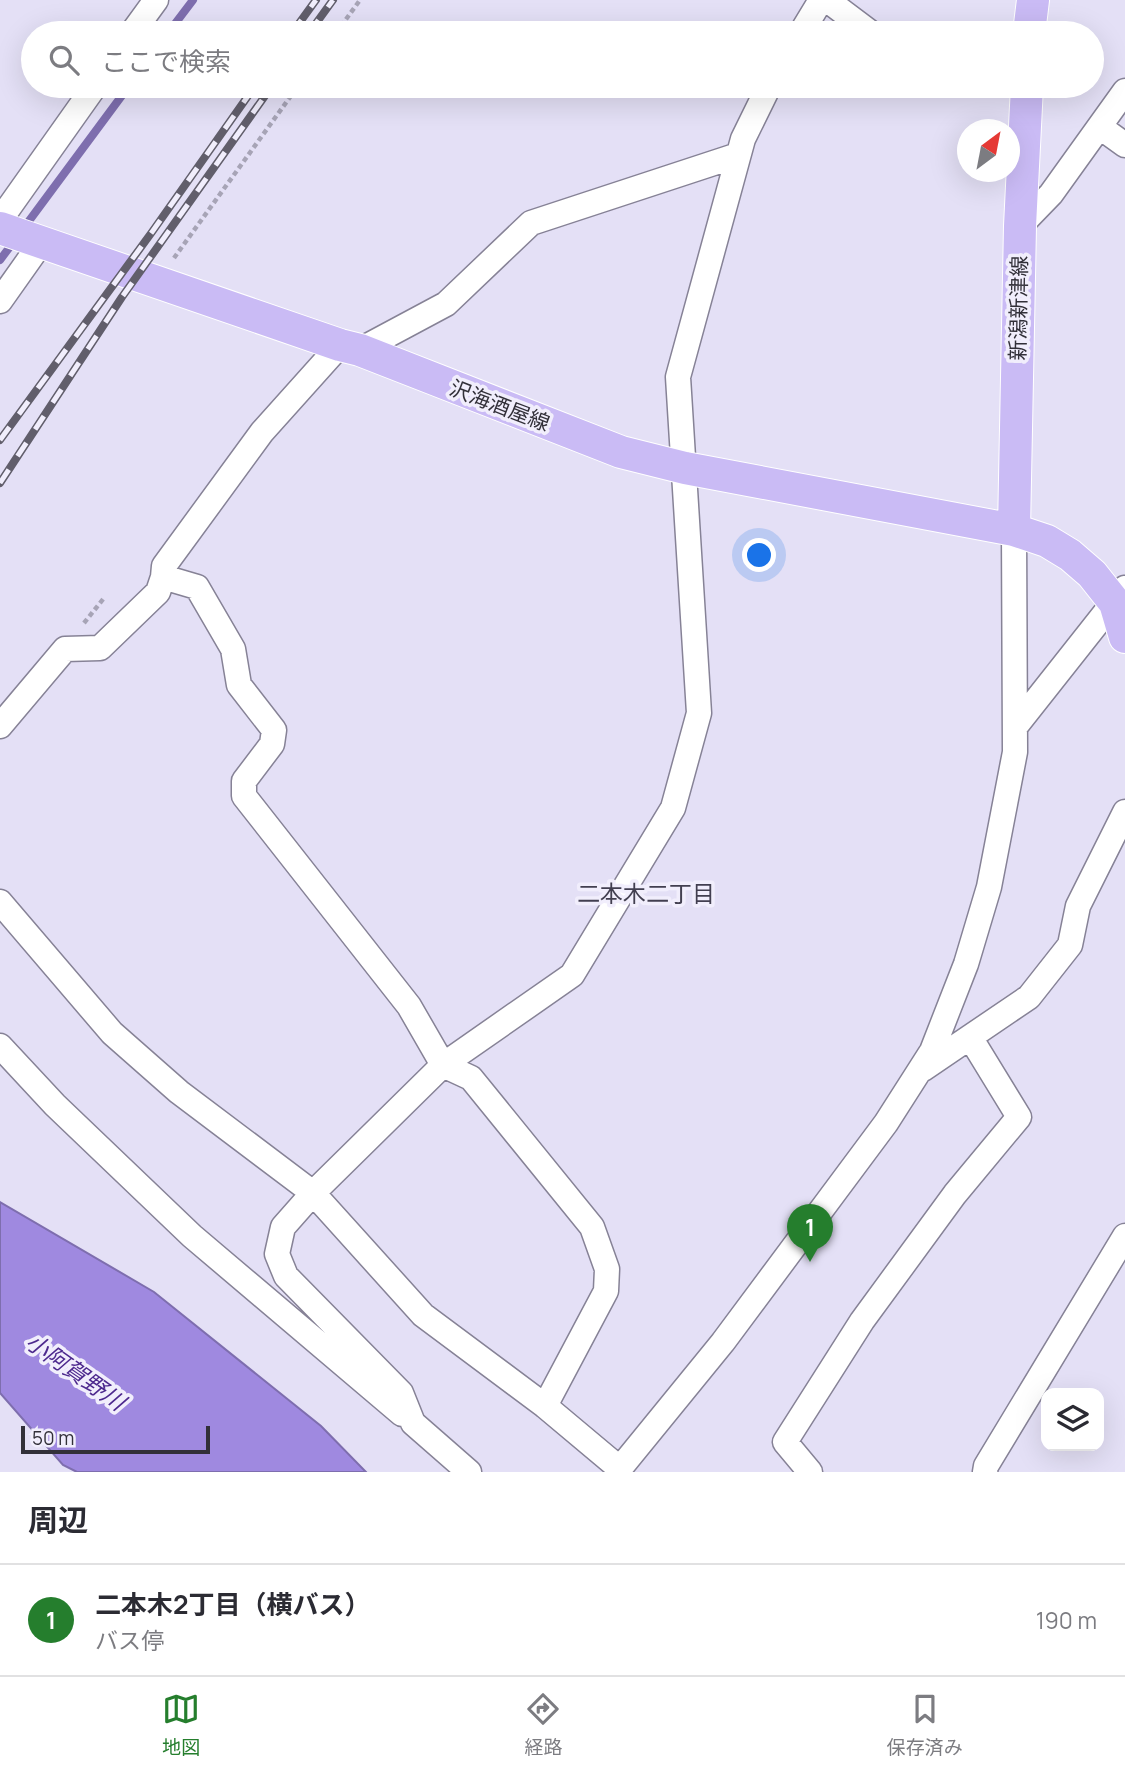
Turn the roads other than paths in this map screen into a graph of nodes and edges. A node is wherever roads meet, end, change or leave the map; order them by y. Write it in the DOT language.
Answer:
graph roads {
  1 [pos="156,0"];
  2 [pos="821,0"];
  3 [pos="827,0"];
  4 [pos="1033,0"];
  5 [pos="141,21"];
  6 [pos="808,21"];
  7 [pos="855,21"];
  8 [pos="1030,21"];
  9 [pos="1125,91"];
  10 [pos="86,98"];
  11 [pos="763,98"];
  12 [pos="1026,98"];
  13 [pos="1100,127"];
  14 [pos="1125,145"];
  15 [pos="738,155"];
  16 [pos="0,220"];
  17 [pos="1020,226"];
  18 [pos="0,228"];
  19 [pos="41,243"];
  20 [pos="0,302"];
  21 [pos="350,348"];
  22 [pos="685,468"];
  23 [pos="1014,530"];
  24 [pos="163,578"];
  25 [pos="1120,596"];
  26 [pos="1125,637"];
  27 [pos="0,726"];
  28 [pos="1015,727"];
  29 [pos="1125,812"];
  30 [pos="0,902"];
  31 [pos="970,1037"];
  32 [pos="0,1045"];
  33 [pos="443,1065"];
  34 [pos="919,1072"];
  35 [pos="313,1193"];
  36 [pos="1125,1236"];
  37 [pos="545,1406"];
  38 [pos="413,1423"];
  39 [pos="618,1470"];
  40 [pos="469,1472"];
  41 [pos="810,1472"];
  42 [pos="985,1472"];
  1 -- 5 [label="street"];
  2 -- 6 [label="street"];
  3 -- 7 [label="street"];
  4 -- 8 [label="main road"];
  9 -- 13 [label="street"];
  10 -- 16 [label="street"];
  11 -- 15 [label="street"];
  12 -- 17 [label="main road, 新潟新津線"];
  13 -- 14 [label="street"];
  13 -- 17 [label="street"];
  15 -- 21 [label="street"];
  15 -- 22 [label="street"];
  17 -- 23 [label="main road, 新潟新津線"];
  18 -- 19 [label="main road, 沢海酒屋線"];
  19 -- 20 [label="street"];
  19 -- 21 [label="main road, 沢海酒屋線"];
  21 -- 22 [label="main road, 沢海酒屋線"];
  21 -- 24 [label="street"];
  22 -- 23 [label="main road, 沢海酒屋線"];
  22 -- 33 [label="street"];
  23 -- 25 [label="main road, 沢海酒屋線"];
  23 -- 28 [label="street"];
  24 -- 27 [label="street"];
  24 -- 33 [label="street"];
  25 -- 26 [label="main road"];
  25 -- 28 [label="street"];
  28 -- 34 [label="street"];
  29 -- 31 [label="street"];
  30 -- 35 [label="street"];
  31 -- 34 [label="street"];
  31 -- 41 [label="street"];
  32 -- 38 [label="street"];
  33 -- 35 [label="street"];
  33 -- 37 [label="street"];
  34 -- 39 [label="street"];
  35 -- 37 [label="street"];
  35 -- 38 [label="street"];
  36 -- 42 [label="street"];
  37 -- 39 [label="street"];
  38 -- 40 [label="street"];
}
